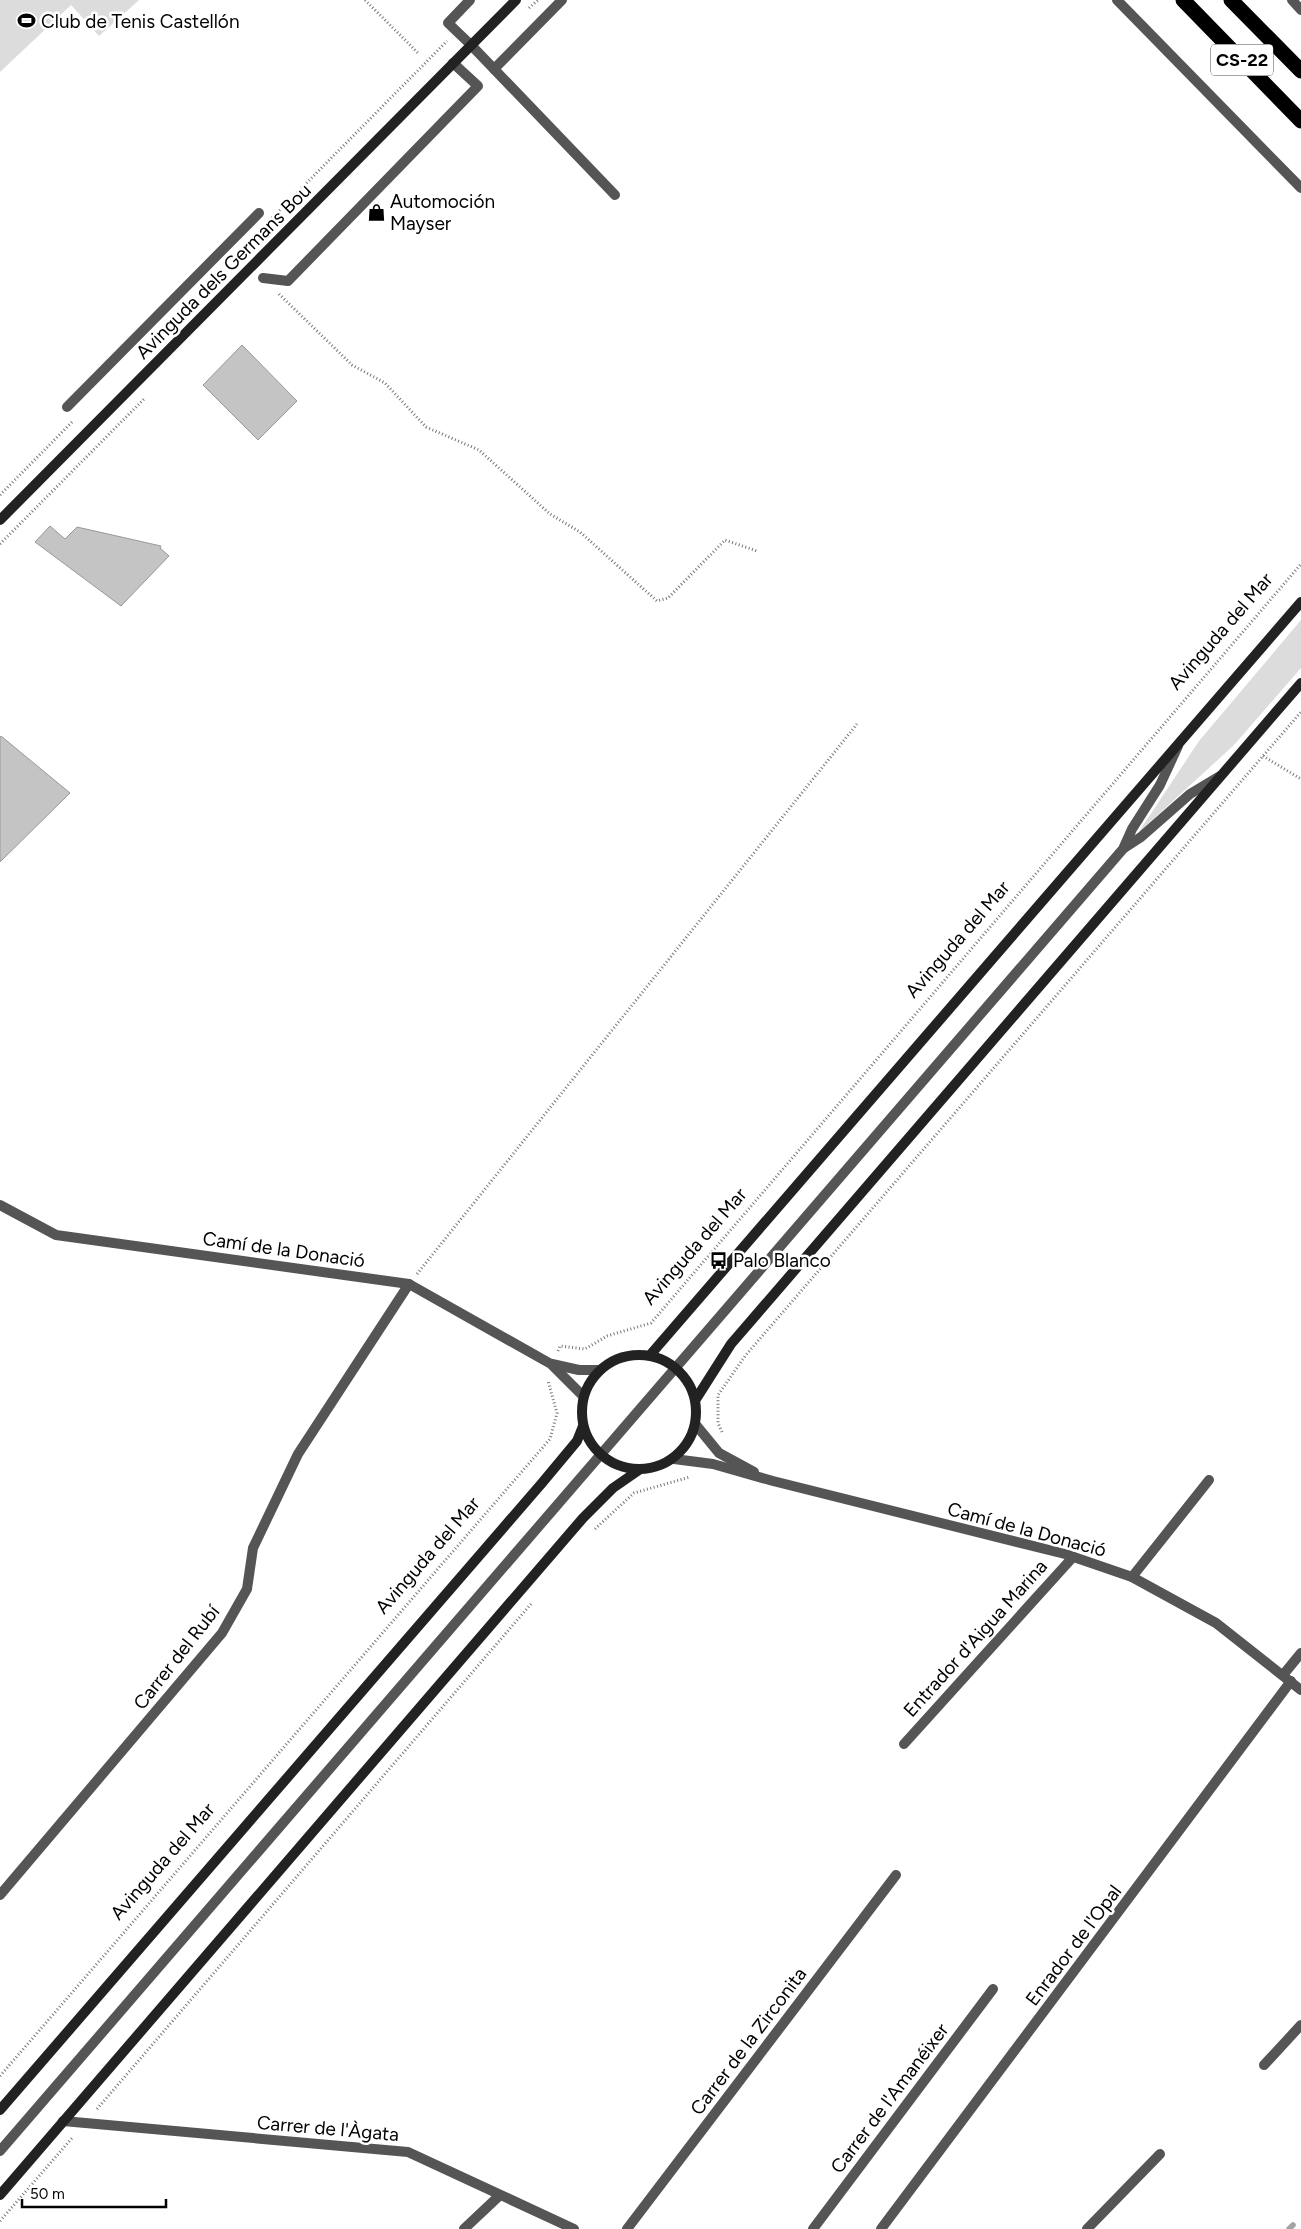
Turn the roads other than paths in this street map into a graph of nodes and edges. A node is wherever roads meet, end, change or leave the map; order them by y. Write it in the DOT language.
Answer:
graph roads {
  1 [pos="470,0"];
  2 [pos="516,0"];
  3 [pos="562,0"];
  4 [pos="1117,0"];
  5 [pos="1183,0"];
  6 [pos="1231,0"];
  7 [pos="1292,0"];
  8 [pos="1301,10"];
  9 [pos="471,45"];
  10 [pos="453,63"];
  11 [pos="494,69"];
  12 [pos="1301,71"];
  13 [pos="1301,120"];
  14 [pos="1301,188"];
  15 [pos="615,195"];
  16 [pos="259,213"];
  17 [pos="263,278"];
  18 [pos="68,407"];
  19 [pos="0,520"];
  20 [pos="1301,602"];
  21 [pos="1301,682"];
  22 [pos="1181,742"];
  23 [pos="1220,775"];
  24 [pos="1123,849"];
  25 [pos="0,1205"];
  26 [pos="409,1284"];
  27 [pos="651,1354"];
  28 [pos="551,1364"];
  29 [pos="676,1368"];
  30 [pos="598,1370"];
  31 [pos="583,1396"];
  32 [pos="696,1399"];
  33 [pos="696,1424"];
  34 [pos="583,1426"];
  35 [pos="600,1456"];
  36 [pos="674,1459"];
  37 [pos="640,1470"];
  38 [pos="1209,1480"];
  39 [pos="773,1482"];
  40 [pos="1073,1556"];
  41 [pos="1132,1577"];
  42 [pos="1301,1653"];
  43 [pos="1287,1678"];
  44 [pos="1301,1690"];
  45 [pos="904,1744"];
  46 [pos="896,1875"];
  47 [pos="0,1895"];
  48 [pos="993,1989"];
  49 [pos="1301,2025"];
  50 [pos="1264,2065"];
  51 [pos="0,2110"];
  52 [pos="63,2121"];
  53 [pos="0,2151"];
  54 [pos="1160,2154"];
  55 [pos="0,2194"];
  56 [pos="499,2196"];
  57 [pos="464,2229"];
  58 [pos="574,2229"];
  59 [pos="627,2229"];
  60 [pos="813,2229"];
  61 [pos="881,2229"];
  62 [pos="1087,2229"];
  1 -- 9 [label="street"];
  2 -- 9 [label="main road, Avinguda dels Germans Bou"];
  3 -- 11 [label="street"];
  4 -- 14 [label="street"];
  5 -- 13 [label="highway, CS-22"];
  6 -- 12 [label="highway, CS-22"];
  7 -- 8 [label="street"];
  9 -- 10 [label="main road, Avinguda dels Germans Bou"];
  9 -- 11 [label="street"];
  10 -- 17 [label="street"];
  10 -- 19 [label="main road, Avinguda dels Germans Bou"];
  11 -- 15 [label="street"];
  16 -- 18 [label="street"];
  20 -- 22 [label="main road, Avinguda del Mar"];
  21 -- 23 [label="main road, Avinguda del Mar"];
  22 -- 24 [label="street, Avinguda del Mar"];
  22 -- 27 [label="main road, Avinguda del Mar"];
  23 -- 24 [label="street, Avinguda del Mar"];
  23 -- 32 [label="main road, Avinguda del Mar"];
  24 -- 29 [label="street, Avinguda del Mar"];
  25 -- 26 [label="street, Camí de la Donació"];
  26 -- 28 [label="street, Camí de la Donació"];
  26 -- 47 [label="street, Carrer del Rubí"];
  27 -- 29 [label="main road"];
  27 -- 30 [label="main road"];
  28 -- 30 [label="street, Camí de la Donació"];
  28 -- 31 [label="street, Camí de la Donació"];
  29 -- 32 [label="main road"];
  29 -- 35 [label="street, Avinguda del Mar"];
  30 -- 31 [label="main road"];
  31 -- 34 [label="main road"];
  32 -- 33 [label="main road"];
  33 -- 36 [label="main road"];
  33 -- 39 [label="street, Camí de la Donació"];
  34 -- 35 [label="main road"];
  34 -- 51 [label="main road"];
  35 -- 37 [label="main road"];
  35 -- 53 [label="street, Avinguda del Mar"];
  36 -- 37 [label="main road"];
  36 -- 39 [label="street, Camí de la Donació"];
  37 -- 52 [label="main road"];
  38 -- 41 [label="street"];
  39 -- 40 [label="street, Camí de la Donació"];
  40 -- 41 [label="street, Camí de la Donació"];
  40 -- 45 [label="street, Entrador d'Aigua Marina"];
  41 -- 43 [label="street, Camí de la Donació"];
  42 -- 43 [label="street, Enrador de l'Opal"];
  43 -- 44 [label="street, Camí de la Donació"];
  43 -- 61 [label="street, Enrador de l'Opal"];
  46 -- 59 [label="street, Carrer de la Zirconita"];
  48 -- 60 [label="street, Carrer de l'Amanéixer"];
  49 -- 50 [label="street"];
  52 -- 55 [label="main road"];
  52 -- 56 [label="street, Carrer de l'Àgata"];
  54 -- 62 [label="street"];
  56 -- 57 [label="street"];
  56 -- 58 [label="street, Carrer de l'Àgata"];
}
